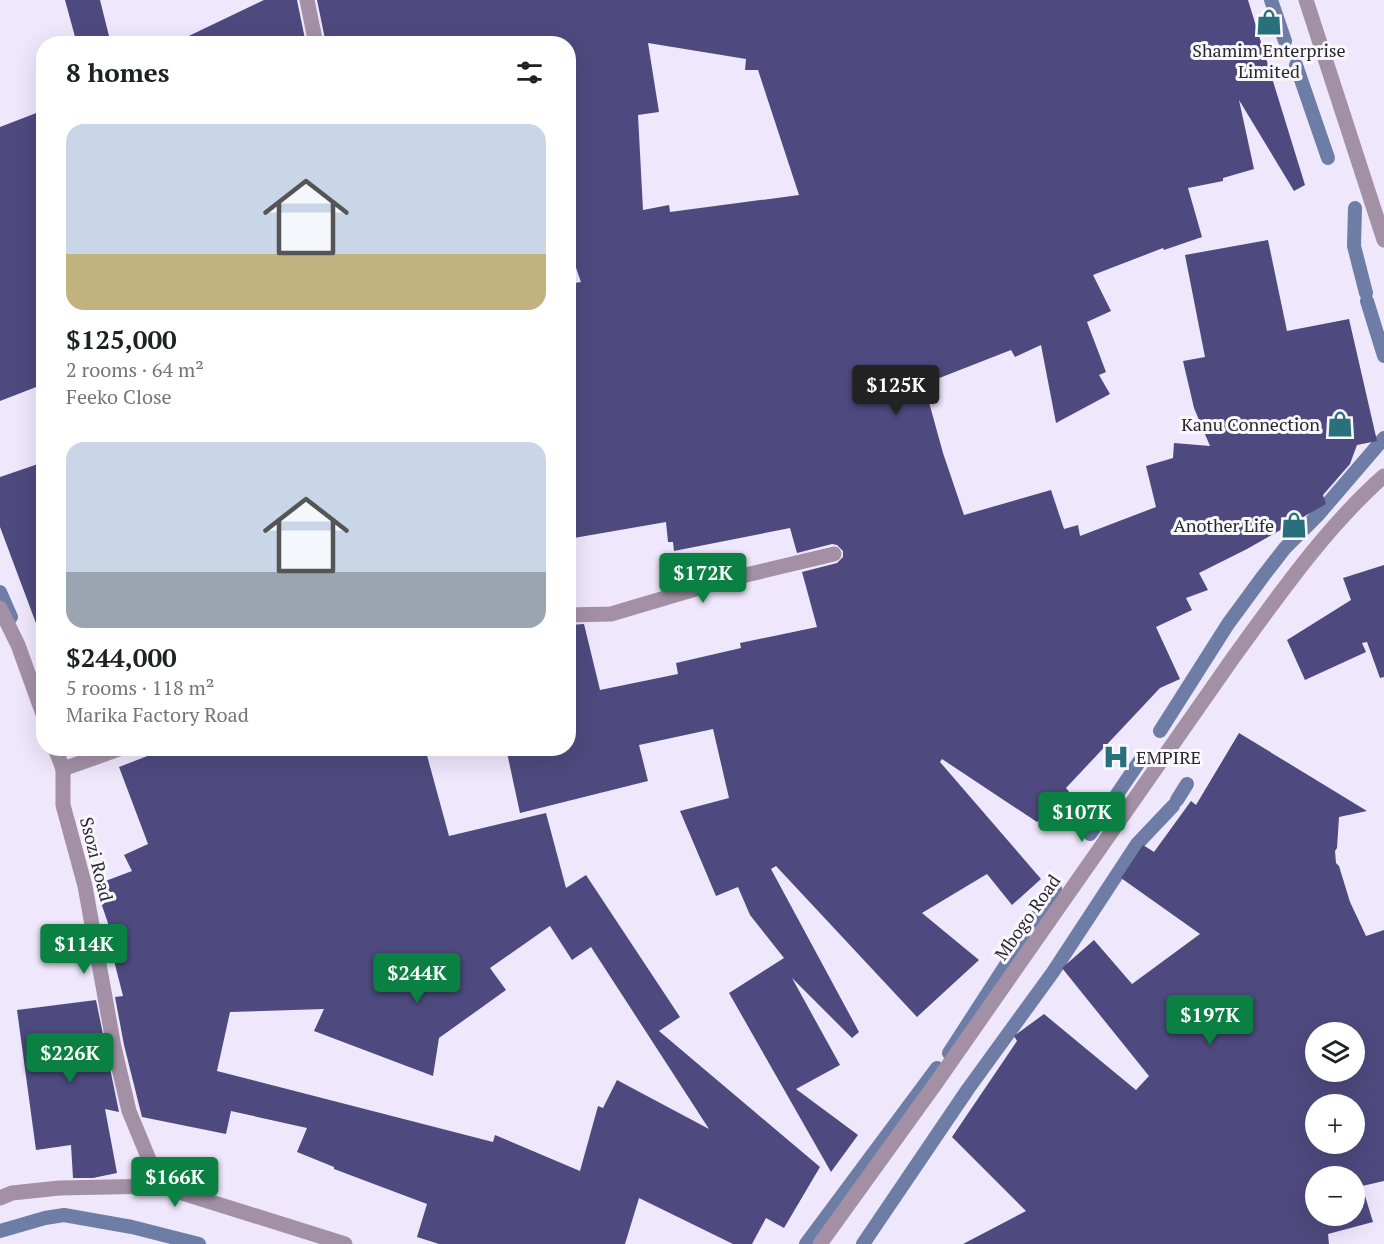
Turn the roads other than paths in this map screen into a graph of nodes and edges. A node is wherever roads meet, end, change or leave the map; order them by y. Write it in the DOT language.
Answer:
graph roads {
  1 [pos="307,0"];
  2 [pos="1306,0"];
  3 [pos="314,36"];
  4 [pos="1384,240"];
  5 [pos="1384,476"];
  6 [pos="834,554"];
  7 [pos="0,608"];
  8 [pos="576,615"];
  9 [pos="36,695"];
  10 [pos="58,756"];
  11 [pos="101,756"];
  12 [pos="63,770"];
  13 [pos="160,1186"];
  14 [pos="0,1198"];
  15 [pos="345,1244"];
  16 [pos="820,1244"];
  1 -- 3 [label="street"];
  2 -- 4 [label="street"];
  5 -- 16 [label="street, Mbogo Road"];
  6 -- 8 [label="street"];
  7 -- 9 [label="street"];
  10 -- 12 [label="street, Ssozi Road"];
  11 -- 12 [label="street"];
  12 -- 13 [label="street, Ssozi Road"];
  13 -- 14 [label="street"];
  13 -- 15 [label="street"];
}
